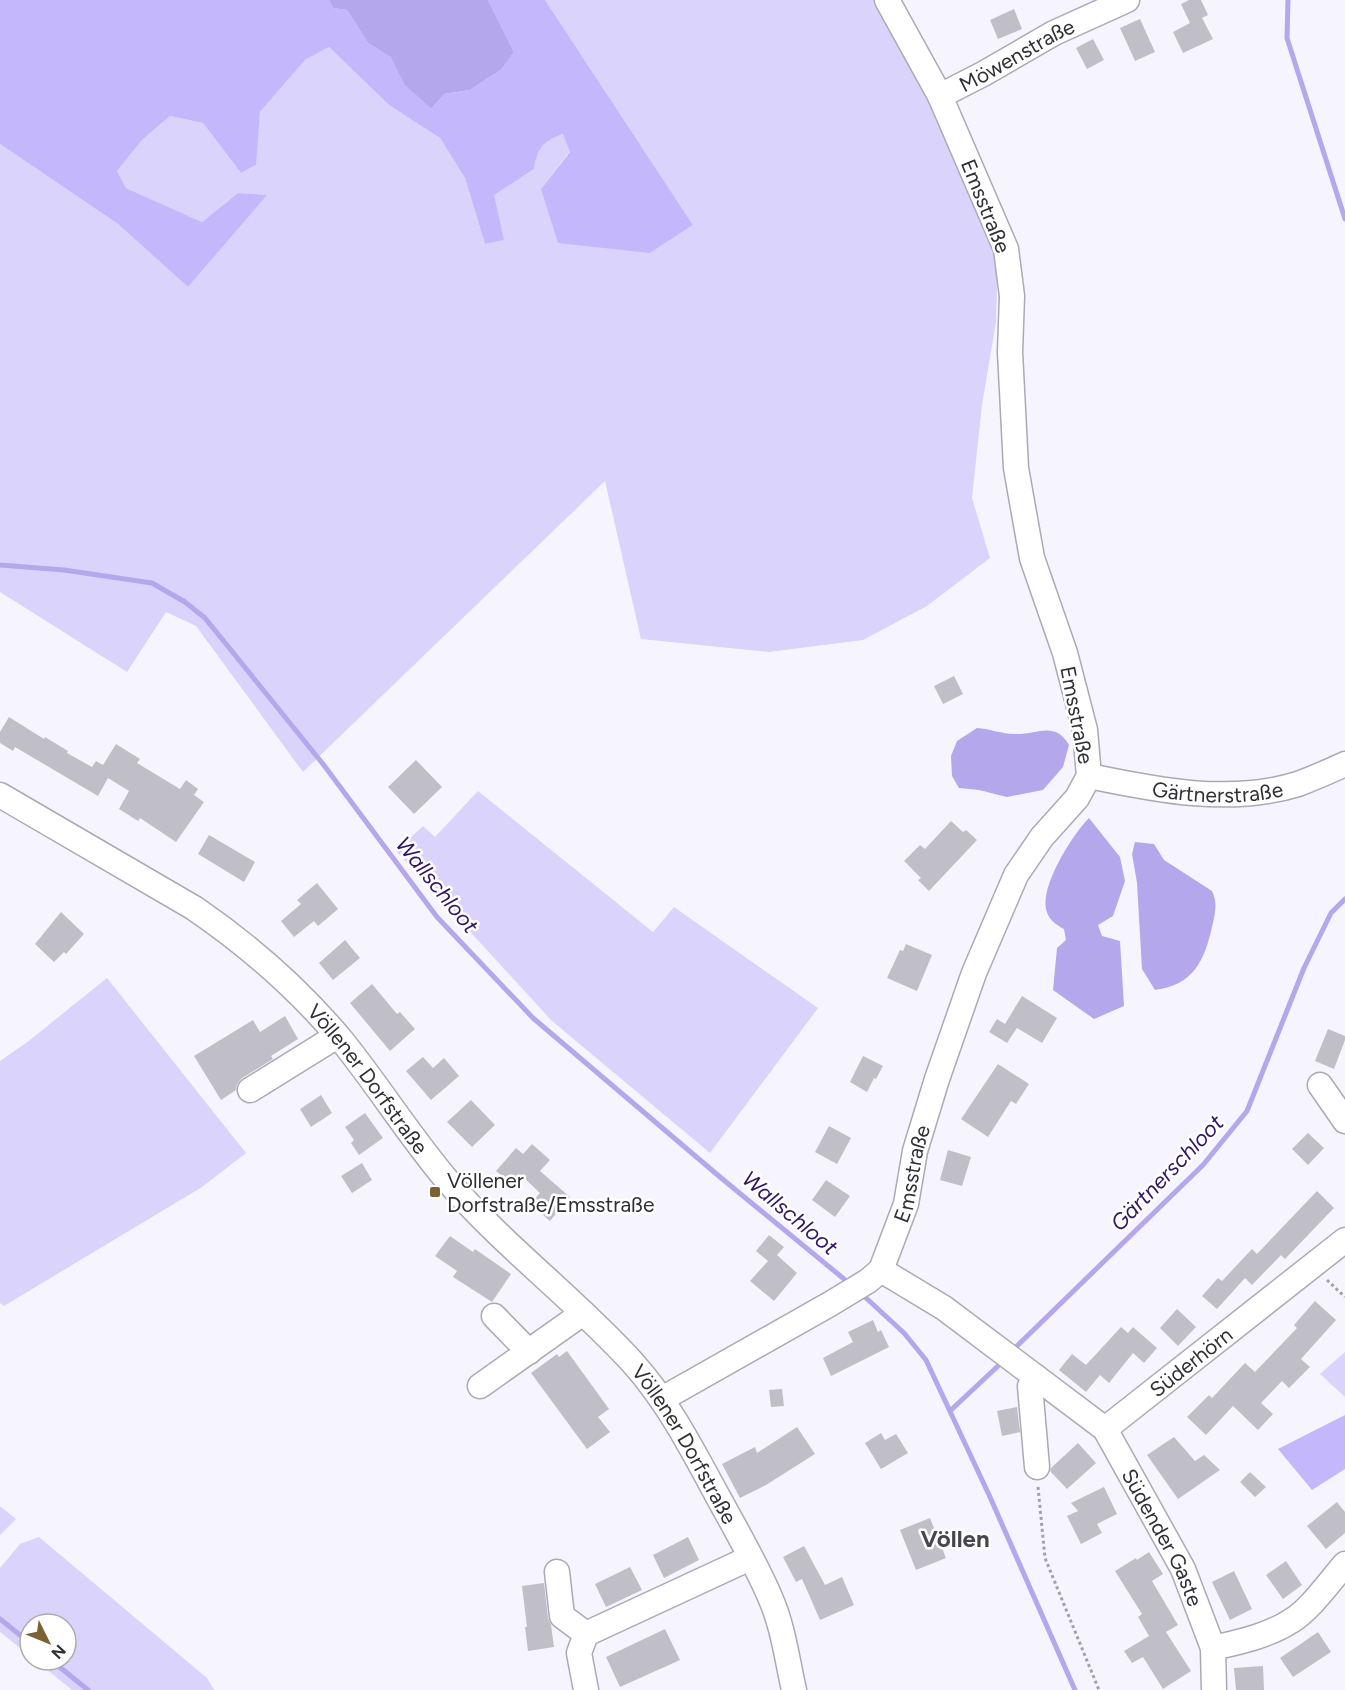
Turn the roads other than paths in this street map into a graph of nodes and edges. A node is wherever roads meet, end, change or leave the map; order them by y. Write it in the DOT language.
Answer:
graph roads {
  1 [pos="887,0"];
  2 [pos="1127,0"];
  3 [pos="940,96"];
  4 [pos="1345,764"];
  5 [pos="1089,776"];
  6 [pos="0,795"];
  7 [pos="337,1036"];
  8 [pos="1320,1085"];
  9 [pos="250,1090"];
  10 [pos="1345,1121"];
  11 [pos="1345,1240"];
  12 [pos="881,1270"];
  13 [pos="583,1313"];
  14 [pos="494,1316"];
  15 [pos="529,1352"];
  16 [pos="1036,1377"];
  17 [pos="480,1386"];
  18 [pos="662,1399"];
  19 [pos="1105,1429"];
  20 [pos="1037,1467"];
  21 [pos="750,1558"];
  22 [pos="1345,1564"];
  23 [pos="557,1572"];
  24 [pos="586,1634"];
  25 [pos="1213,1648"];
  26 [pos="586,1690"];
  27 [pos="794,1690"];
  28 [pos="1214,1690"];
  1 -- 3 [label="street, Emsstraße"];
  2 -- 3 [label="street, Möwenstraße"];
  3 -- 5 [label="street, Emsstraße"];
  4 -- 5 [label="street, Gärtnerstraße"];
  5 -- 12 [label="street, Emsstraße"];
  6 -- 7 [label="street, Völlener Dorfstraße"];
  7 -- 9 [label="street"];
  7 -- 13 [label="street, Völlener Dorfstraße"];
  8 -- 10 [label="street"];
  11 -- 19 [label="street, Süderhörn"];
  12 -- 16 [label="street"];
  12 -- 18 [label="street"];
  13 -- 15 [label="street"];
  13 -- 18 [label="street, Völlener Dorfstraße"];
  14 -- 15 [label="street"];
  15 -- 17 [label="street"];
  16 -- 19 [label="street"];
  16 -- 20 [label="street"];
  18 -- 21 [label="street, Völlener Dorfstraße"];
  19 -- 25 [label="street, Südender Gaste"];
  21 -- 24 [label="street"];
  21 -- 27 [label="street, Völlener Dorfstraße"];
  22 -- 25 [label="street"];
  23 -- 24 [label="street"];
  24 -- 26 [label="street"];
  25 -- 28 [label="street, Südender Gaste"];
}
